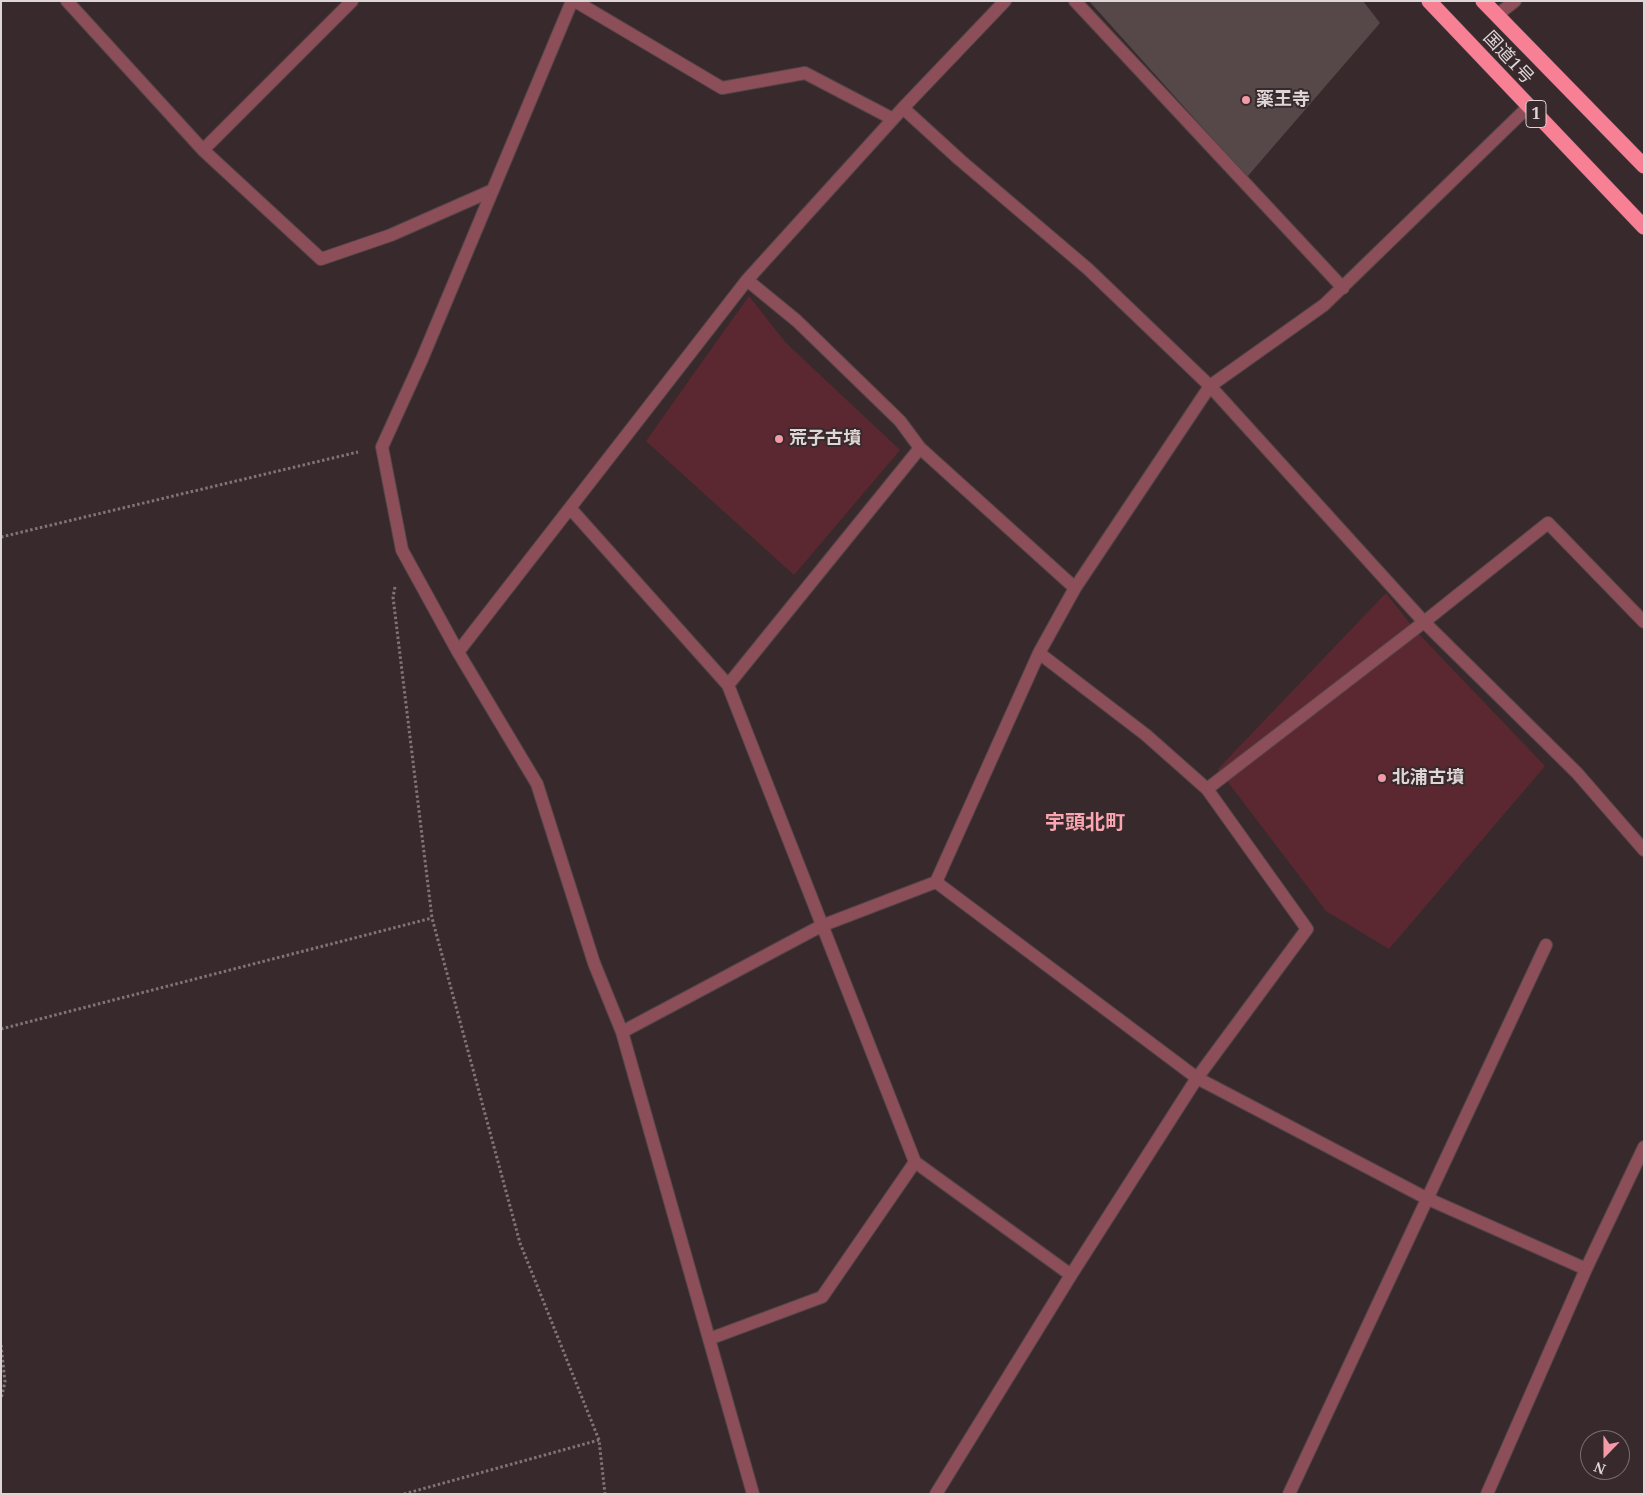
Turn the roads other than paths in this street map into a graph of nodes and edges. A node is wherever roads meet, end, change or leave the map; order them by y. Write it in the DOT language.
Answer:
graph roads {
  1 [pos="67,1"];
  2 [pos="352,1"];
  3 [pos="574,1"];
  4 [pos="1005,1"];
  5 [pos="1075,1"];
  6 [pos="1429,1"];
  7 [pos="1483,1"];
  8 [pos="1516,1"];
  9 [pos="1496,15"];
  10 [pos="1528,107"];
  11 [pos="903,108"];
  12 [pos="893,119"];
  13 [pos="204,150"];
  14 [pos="1644,166"];
  15 [pos="493,190"];
  16 [pos="1644,227"];
  17 [pos="747,280"];
  18 [pos="1343,288"];
  19 [pos="1210,386"];
  20 [pos="920,448"];
  21 [pos="570,508"];
  22 [pos="1076,588"];
  23 [pos="1424,622"];
  24 [pos="1644,622"];
  25 [pos="458,652"];
  26 [pos="1039,653"];
  27 [pos="728,685"];
  28 [pos="1207,788"];
  29 [pos="1644,850"];
  30 [pos="936,882"];
  31 [pos="821,926"];
  32 [pos="1546,945"];
  33 [pos="622,1032"];
  34 [pos="1197,1078"];
  35 [pos="1644,1147"];
  36 [pos="915,1162"];
  37 [pos="1426,1198"];
  38 [pos="1586,1269"];
  39 [pos="1071,1275"];
  40 [pos="709,1338"];
  41 [pos="753,1494"];
  42 [pos="936,1494"];
  43 [pos="1289,1494"];
  44 [pos="1487,1494"];
  1 -- 13 [label="street"];
  2 -- 13 [label="street"];
  3 -- 12 [label="street"];
  3 -- 15 [label="street"];
  4 -- 11 [label="street"];
  5 -- 18 [label="street"];
  6 -- 10 [label="highway, 国道1号 / 1"];
  7 -- 9 [label="highway, 国道1号 / 1"];
  8 -- 9 [label="street"];
  9 -- 14 [label="highway, 国道1号 / 1"];
  10 -- 16 [label="highway, 国道1号 / 1"];
  10 -- 18 [label="street"];
  11 -- 12 [label="street"];
  11 -- 19 [label="street"];
  12 -- 17 [label="street"];
  13 -- 15 [label="street"];
  15 -- 25 [label="street"];
  17 -- 20 [label="street"];
  17 -- 21 [label="street"];
  18 -- 19 [label="street"];
  19 -- 22 [label="street"];
  19 -- 23 [label="street"];
  20 -- 22 [label="street"];
  20 -- 27 [label="street"];
  21 -- 25 [label="street"];
  21 -- 27 [label="street"];
  22 -- 26 [label="street"];
  23 -- 24 [label="street"];
  23 -- 28 [label="street"];
  23 -- 29 [label="street"];
  25 -- 33 [label="street"];
  26 -- 28 [label="street"];
  26 -- 30 [label="street"];
  27 -- 31 [label="street"];
  28 -- 34 [label="street"];
  30 -- 31 [label="street"];
  30 -- 34 [label="street"];
  31 -- 33 [label="street"];
  31 -- 36 [label="street"];
  32 -- 37 [label="street"];
  33 -- 40 [label="street"];
  34 -- 37 [label="street"];
  34 -- 39 [label="street"];
  35 -- 38 [label="street"];
  36 -- 39 [label="street"];
  36 -- 40 [label="street"];
  37 -- 38 [label="street"];
  37 -- 43 [label="street"];
  38 -- 44 [label="street"];
  39 -- 42 [label="street"];
  40 -- 41 [label="street"];
}
